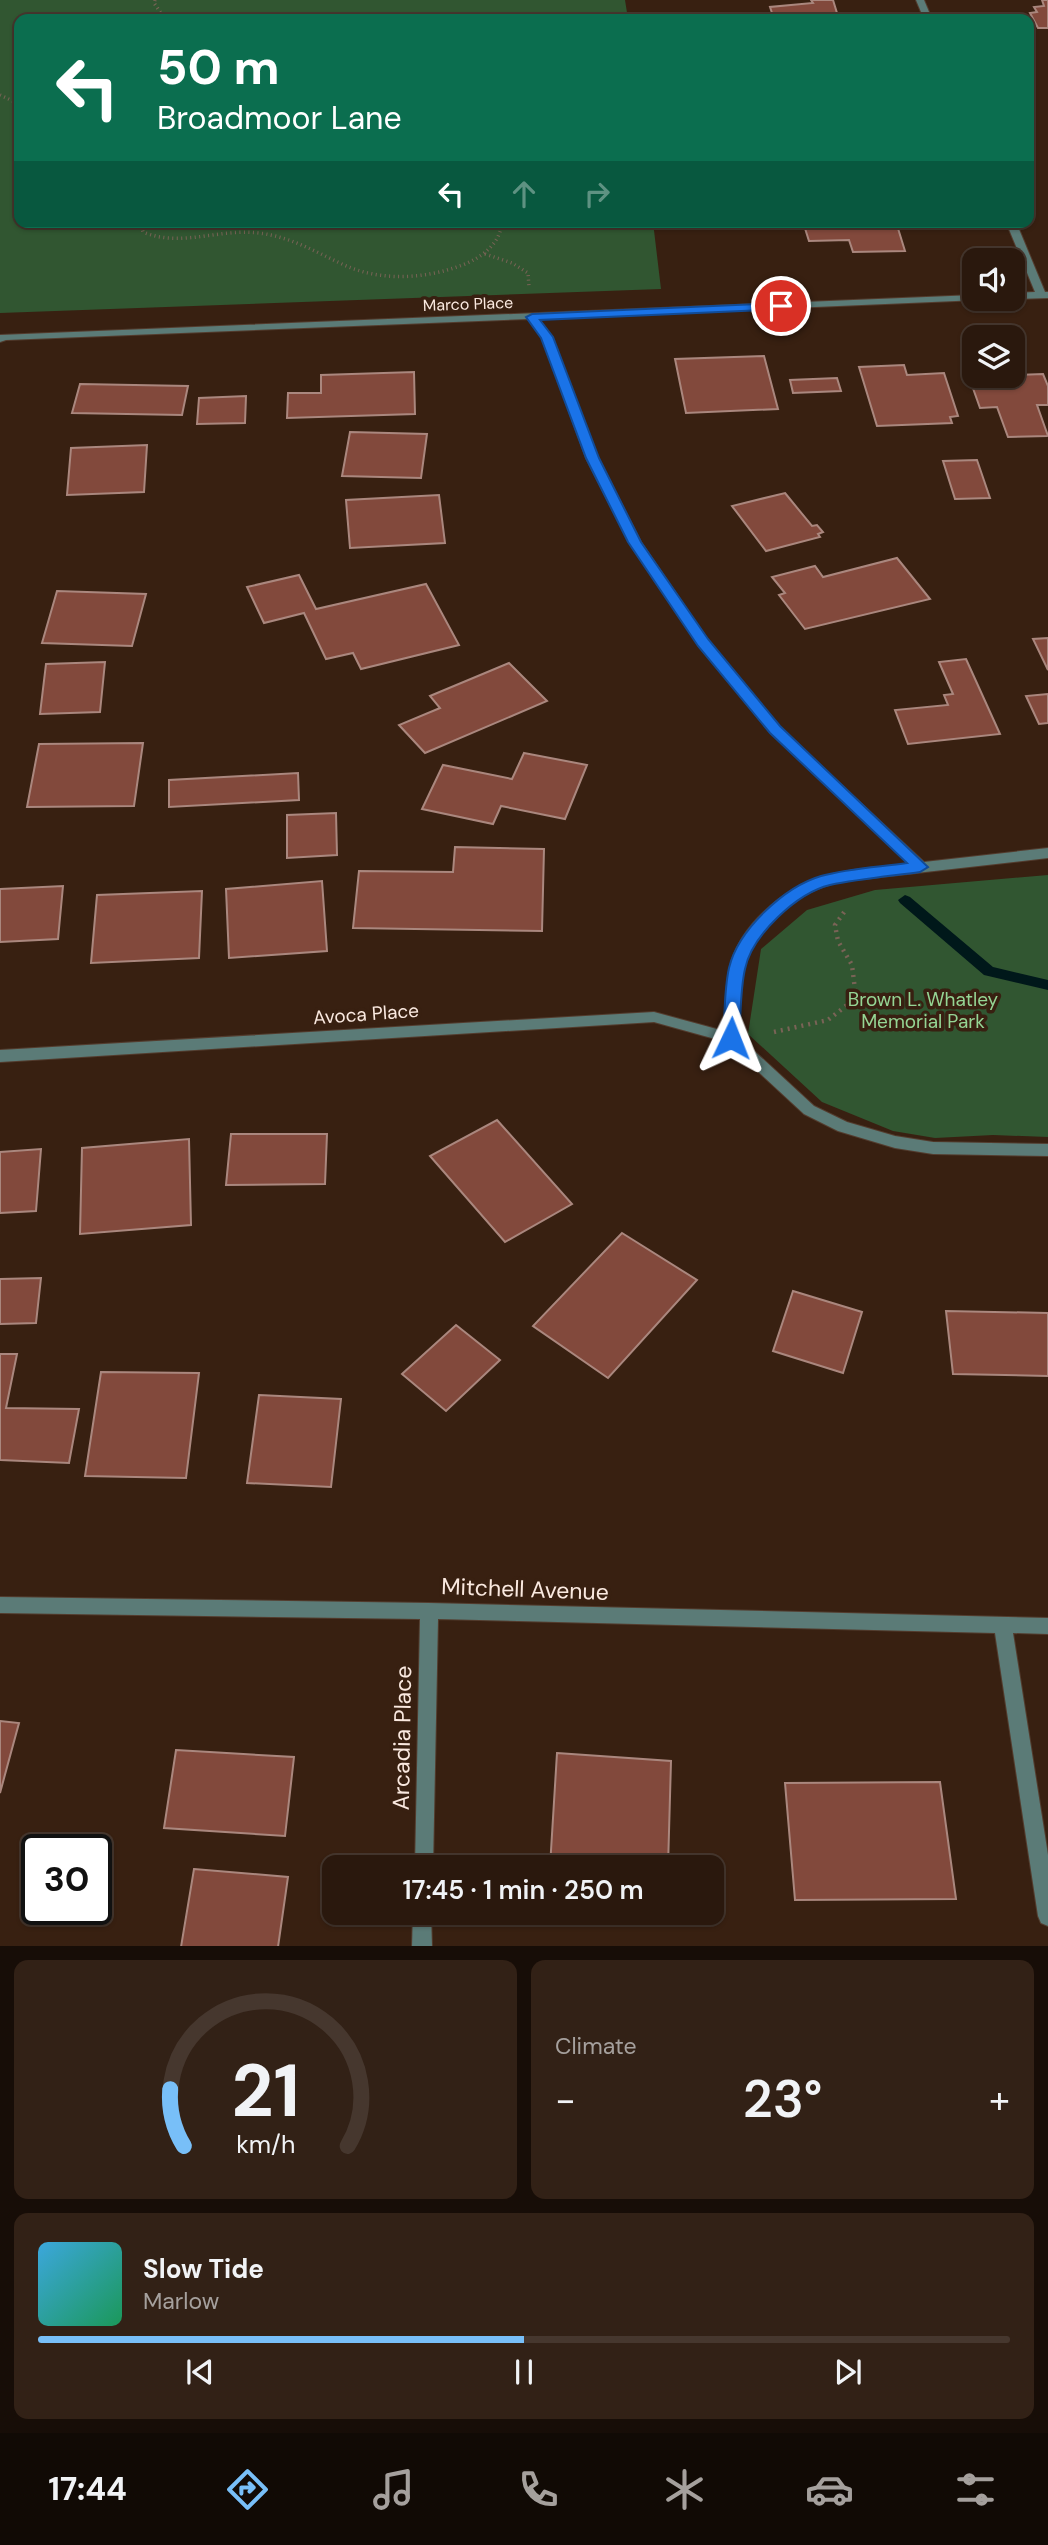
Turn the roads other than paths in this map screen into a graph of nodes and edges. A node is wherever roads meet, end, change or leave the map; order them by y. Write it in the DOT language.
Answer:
graph roads {
  1 [pos="1014,228"];
  2 [pos="1045,295"];
  3 [pos="1025,296"];
  4 [pos="962,299"];
  5 [pos="532,317"];
  6 [pos="2,338"];
  7 [pos="1048,853"];
  8 [pos="920,867"];
  9 [pos="731,1038"];
  10 [pos="0,1056"];
  11 [pos="1048,1150"];
  12 [pos="0,1605"];
  13 [pos="429,1611"];
  14 [pos="1003,1626"];
  15 [pos="1048,1626"];
  16 [pos="424,1855"];
  17 [pos="1048,1916"];
  18 [pos="422,1925"];
  19 [pos="422,1946"];
  1 -- 2 [label="street"];
  2 -- 3 [label="street"];
  4 -- 5 [label="street, Marco Place"];
  5 -- 6 [label="street, Marco Place"];
  5 -- 8 [label="street"];
  7 -- 8 [label="street"];
  8 -- 9 [label="street"];
  9 -- 10 [label="street, Avoca Place"];
  9 -- 11 [label="street"];
  12 -- 13 [label="street, Mitchell Avenue"];
  13 -- 14 [label="street, Mitchell Avenue"];
  13 -- 16 [label="street, Arcadia Place"];
  14 -- 15 [label="street, Mitchell Avenue"];
  14 -- 17 [label="street"];
  18 -- 19 [label="street"];
}
